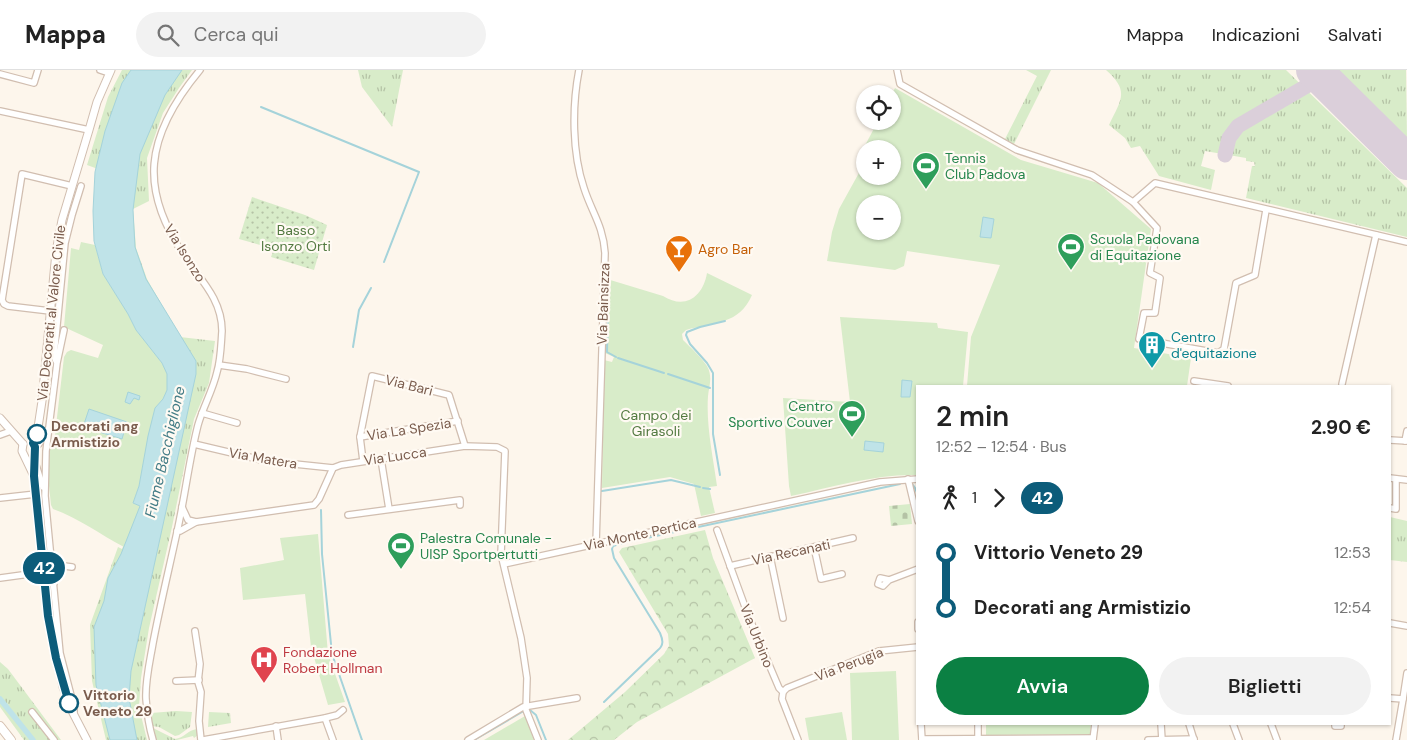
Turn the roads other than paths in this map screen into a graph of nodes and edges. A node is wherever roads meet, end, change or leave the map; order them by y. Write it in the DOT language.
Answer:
graph roads {
  1 [pos="38,70"];
  2 [pos="100,70"];
  3 [pos="200,70"];
  4 [pos="579,70"];
  5 [pos="897,70"];
  6 [pos="110,71"];
  7 [pos="0,74"];
  8 [pos="0,111"];
  9 [pos="89,130"];
  10 [pos="72,186"];
  11 [pos="81,186"];
  12 [pos="1133,202"];
  13 [pos="1266,210"];
  14 [pos="1376,235"];
  15 [pos="1407,242"];
  16 [pos="50,311"];
  17 [pos="64,330"];
  18 [pos="57,363"];
  19 [pos="219,365"];
  20 [pos="286,379"];
  21 [pos="1194,381"];
  22 [pos="1342,384"];
  23 [pos="1221,385"];
  24 [pos="202,413"];
  25 [pos="0,418"];
  26 [pos="458,421"];
  27 [pos="237,422"];
  28 [pos="49,429"];
  29 [pos="11,431"];
  30 [pos="1407,431"];
  31 [pos="0,435"];
  32 [pos="360,437"];
  33 [pos="1391,440"];
  34 [pos="1406,441"];
  35 [pos="23,444"];
  36 [pos="194,444"];
  37 [pos="465,446"];
  38 [pos="34,450"];
  39 [pos="24,454"];
  40 [pos="381,459"];
  41 [pos="363,461"];
  42 [pos="333,468"];
  43 [pos="34,476"];
  44 [pos="916,478"];
  45 [pos="1393,478"];
  46 [pos="908,479"];
  47 [pos="1407,480"];
  48 [pos="36,494"];
  49 [pos="45,496"];
  50 [pos="0,498"];
  51 [pos="182,505"];
  52 [pos="460,505"];
  53 [pos="1391,508"];
  54 [pos="389,510"];
  55 [pos="916,513"];
  56 [pos="348,515"];
  57 [pos="196,522"];
  58 [pos="717,530"];
  59 [pos="178,531"];
  60 [pos="854,538"];
  61 [pos="596,544"];
  62 [pos="814,547"];
  63 [pos="770,556"];
  64 [pos="504,564"];
  65 [pos="730,566"];
  66 [pos="72,567"];
  67 [pos="916,570"];
  68 [pos="44,572"];
  69 [pos="842,574"];
  70 [pos="0,578"];
  71 [pos="889,580"];
  72 [pos="53,584"];
  73 [pos="783,618"];
  74 [pos="1391,623"];
  75 [pos="1407,626"];
  76 [pos="195,631"];
  77 [pos="916,647"];
  78 [pos="1407,673"];
  79 [pos="199,680"];
  80 [pos="176,681"];
  81 [pos="783,692"];
  82 [pos="577,698"];
  83 [pos="1391,698"];
  84 [pos="1403,699"];
  85 [pos="526,706"];
  86 [pos="343,710"];
  87 [pos="32,712"];
  88 [pos="73,714"];
  89 [pos="325,718"];
  90 [pos="921,725"];
  91 [pos="978,725"];
  92 [pos="1095,725"];
  93 [pos="1161,725"];
  94 [pos="1190,725"];
  95 [pos="1233,725"];
  96 [pos="1272,725"];
  97 [pos="0,726"];
  98 [pos="276,726"];
  99 [pos="236,737"];
  100 [pos="10,738"];
  101 [pos="978,739"];
  102 [pos="1093,739"];
  103 [pos="1194,739"];
  104 [pos="54,740"];
  105 [pos="87,740"];
  106 [pos="153,740"];
  107 [pos="202,740"];
  108 [pos="278,740"];
  109 [pos="333,740"];
  110 [pos="468,740"];
  111 [pos="538,740"];
  112 [pos="798,740"];
  113 [pos="922,740"];
  114 [pos="1148,740"];
  115 [pos="1162,740"];
  116 [pos="1239,740"];
  117 [pos="1277,740"];
  118 [pos="1396,740"];
  1 -- 7 [label="street"];
  2 -- 6 [label="street"];
  3 -- 19 [label="street, Via Isonzo"];
  4 -- 61 [label="street, Via Bainsizza"];
  5 -- 12 [label="street"];
  6 -- 9 [label="street, Via Decorati al Valore Civile"];
  8 -- 9 [label="street"];
  9 -- 10 [label="street, Via Decorati al Valore Civile"];
  10 -- 16 [label="street, Via Decorati al Valore Civile"];
  10 -- 16 [label="street"];
  11 -- 18 [label="street"];
  12 -- 13 [label="street"];
  12 -- 13 [label="street"];
  13 -- 14 [label="street"];
  14 -- 15 [label="street"];
  14 -- 22 [label="street"];
  16 -- 38 [label="street, Via Decorati al Valore Civile"];
  17 -- 18 [label="street, Via Decorati al Valore Civile"];
  18 -- 28 [label="street, Via Decorati al Valore Civile"];
  19 -- 20 [label="street"];
  19 -- 24 [label="street, Via Isonzo"];
  21 -- 23 [label="street"];
  24 -- 27 [label="street"];
  24 -- 36 [label="street, Via Isonzo"];
  25 -- 29 [label="street"];
  26 -- 32 [label="street, Via La Spezia"];
  26 -- 32 [label="street, Via Bari"];
  26 -- 37 [label="street, Via Bari"];
  28 -- 38 [label="street"];
  28 -- 49 [label="street, Via Decorati al Valore Civile"];
  29 -- 31 [label="street"];
  29 -- 35 [label="street"];
  30 -- 34 [label="street"];
  32 -- 41 [label="street, Via Bari"];
  33 -- 34 [label="street"];
  35 -- 38 [label="street"];
  35 -- 39 [label="street"];
  36 -- 42 [label="street, Via Matera"];
  36 -- 51 [label="street, Via Isonzo"];
  37 -- 40 [label="street, Via Lucca"];
  37 -- 64 [label="street, Via Lucca"];
  38 -- 39 [label="street"];
  38 -- 43 [label="street, Via Decorati al Valore Civile"];
  38 -- 49 [label="street"];
  39 -- 43 [label="street"];
  40 -- 41 [label="street, Via Lucca"];
  40 -- 54 [label="street"];
  41 -- 42 [label="street, Via Lucca"];
  42 -- 57 [label="street"];
  43 -- 48 [label="street"];
  44 -- 46 [label="street, Via Monte Pertica"];
  45 -- 47 [label="street"];
  45 -- 53 [label="street"];
  46 -- 55 [label="street"];
  46 -- 61 [label="street, Via Monte Pertica"];
  48 -- 50 [label="street"];
  48 -- 68 [label="street"];
  49 -- 72 [label="street"];
  51 -- 57 [label="street"];
  51 -- 59 [label="street, Via Isonzo"];
  52 -- 54 [label="street"];
  54 -- 56 [label="street"];
  57 -- 59 [label="street"];
  58 -- 65 [label="street, Via Urbino"];
  59 -- 106 [label="street, Via Isonzo"];
  60 -- 62 [label="street, Via Recanati"];
  61 -- 64 [label="street, Via Monte Pertica"];
  62 -- 63 [label="street, Via Recanati"];
  62 -- 69 [label="street"];
  63 -- 65 [label="street, Via Recanati"];
  63 -- 73 [label="street"];
  64 -- 85 [label="street"];
  65 -- 81 [label="street, Via Urbino"];
  66 -- 72 [label="street"];
  67 -- 71 [label="street"];
  68 -- 70 [label="street"];
  68 -- 88 [label="street"];
  72 -- 88 [label="street"];
  74 -- 75 [label="street"];
  76 -- 79 [label="street"];
  77 -- 81 [label="street, Via Perugia"];
  78 -- 84 [label="street"];
  79 -- 80 [label="street"];
  79 -- 107 [label="street"];
  81 -- 112 [label="street, Via Urbino"];
  82 -- 85 [label="street"];
  83 -- 84 [label="street"];
  84 -- 118 [label="street"];
  85 -- 110 [label="street"];
  85 -- 111 [label="street"];
  86 -- 89 [label="street"];
  87 -- 104 [label="street"];
  88 -- 105 [label="street"];
  89 -- 98 [label="street"];
  89 -- 109 [label="street"];
  90 -- 113 [label="street"];
  91 -- 101 [label="street"];
  92 -- 102 [label="street"];
  93 -- 115 [label="street"];
  94 -- 103 [label="street"];
  95 -- 116 [label="street"];
  96 -- 117 [label="street"];
  97 -- 100 [label="main road"];
  98 -- 99 [label="street"];
  98 -- 108 [label="street"];
  99 -- 107 [label="street"];
  101 -- 102 [label="street"];
  101 -- 113 [label="street"];
  103 -- 115 [label="street"];
  114 -- 115 [label="street"];
}
